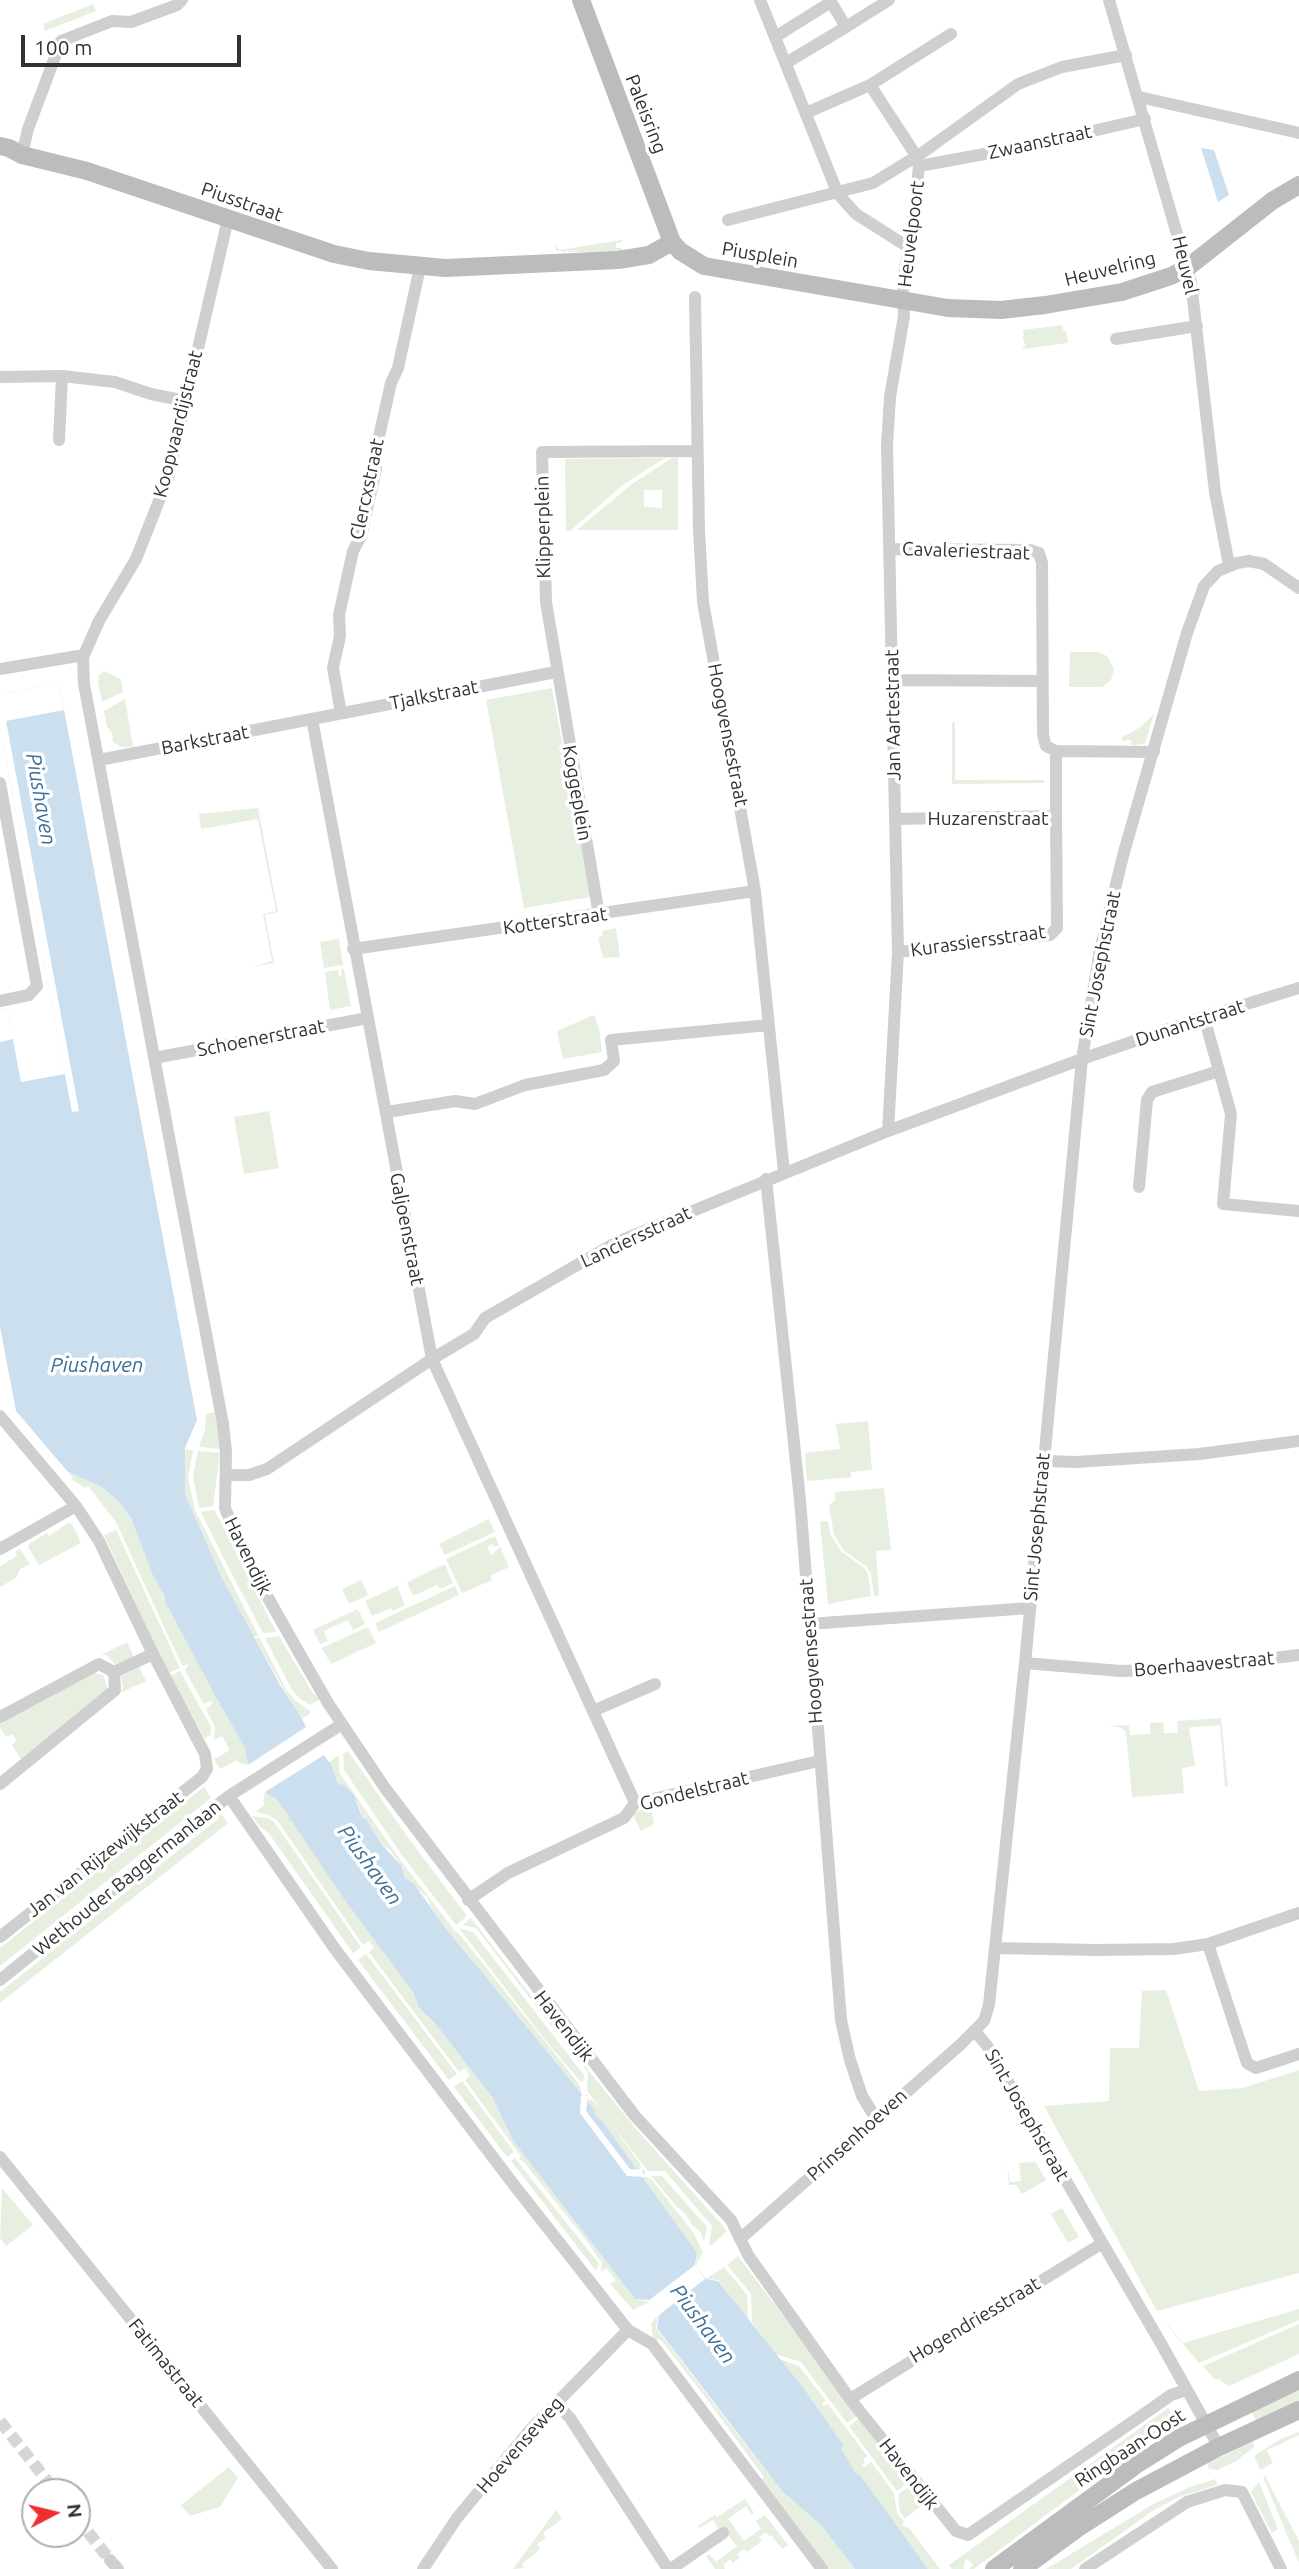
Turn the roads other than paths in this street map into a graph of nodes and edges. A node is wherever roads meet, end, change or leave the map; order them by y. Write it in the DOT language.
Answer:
graph roads {
  1 [pos="182,0"];
  2 [pos="581,0"];
  3 [pos="760,0"];
  4 [pos="889,0"];
  5 [pos="1109,0"];
  6 [pos="846,27"];
  7 [pos="951,34"];
  8 [pos="775,37"];
  9 [pos="1126,55"];
  10 [pos="786,63"];
  11 [pos="870,85"];
  12 [pos="1139,97"];
  13 [pos="807,116"];
  14 [pos="1145,119"];
  15 [pos="1299,133"];
  16 [pos="0,146"];
  17 [pos="22,155"];
  18 [pos="0,157"];
  19 [pos="919,159"];
  20 [pos="934,163"];
  21 [pos="1299,186"];
  22 [pos="838,194"];
  23 [pos="228,219"];
  24 [pos="728,220"];
  25 [pos="673,242"];
  26 [pos="908,247"];
  27 [pos="1186,262"];
  28 [pos="420,267"];
  29 [pos="695,297"];
  30 [pos="903,301"];
  31 [pos="1196,326"];
  32 [pos="1116,339"];
  33 [pos="62,376"];
  34 [pos="0,377"];
  35 [pos="186,401"];
  36 [pos="59,440"];
  37 [pos="697,451"];
  38 [pos="891,549"];
  39 [pos="1229,565"];
  40 [pos="1299,589"];
  41 [pos="83,657"];
  42 [pos="0,669"];
  43 [pos="556,672"];
  44 [pos="893,680"];
  45 [pos="1043,681"];
  46 [pos="341,713"];
  47 [pos="312,719"];
  48 [pos="1056,751"];
  49 [pos="1154,752"];
  50 [pos="99,760"];
  51 [pos="0,783"];
  52 [pos="1056,816"];
  53 [pos="895,819"];
  54 [pos="755,891"];
  55 [pos="599,915"];
  56 [pos="1057,928"];
  57 [pos="353,949"];
  58 [pos="898,952"];
  59 [pos="1299,988"];
  60 [pos="0,1001"];
  61 [pos="1204,1017"];
  62 [pos="368,1018"];
  63 [pos="769,1025"];
  64 [pos="154,1058"];
  65 [pos="1082,1059"];
  66 [pos="1219,1071"];
  67 [pos="387,1112"];
  68 [pos="887,1131"];
  69 [pos="784,1172"];
  70 [pos="766,1179"];
  71 [pos="1139,1186"];
  72 [pos="1299,1211"];
  73 [pos="432,1359"];
  74 [pos="0,1416"];
  75 [pos="1299,1441"];
  76 [pos="1044,1461"];
  77 [pos="226,1475"];
  78 [pos="76,1506"];
  79 [pos="0,1549"];
  80 [pos="1030,1608"];
  81 [pos="810,1624"];
  82 [pos="153,1654"];
  83 [pos="1299,1655"];
  84 [pos="1025,1663"];
  85 [pos="114,1672"];
  86 [pos="655,1684"];
  87 [pos="593,1711"];
  88 [pos="0,1717"];
  89 [pos="342,1724"];
  90 [pos="819,1760"];
  91 [pos="0,1784"];
  92 [pos="229,1796"];
  93 [pos="635,1803"];
  94 [pos="468,1899"];
  95 [pos="1299,1913"];
  96 [pos="0,1936"];
  97 [pos="1208,1944"];
  98 [pos="995,1948"];
  99 [pos="0,1980"];
  100 [pos="975,2031"];
  101 [pos="1299,2054"];
  102 [pos="875,2117"];
  103 [pos="0,2157"];
  104 [pos="740,2239"];
  105 [pos="1101,2244"];
  106 [pos="628,2330"];
  107 [pos="1299,2380"];
  108 [pos="1186,2390"];
  109 [pos="850,2399"];
  110 [pos="556,2403"];
  111 [pos="1299,2410"];
  112 [pos="1206,2424"];
  113 [pos="1219,2447"];
  114 [pos="723,2533"];
  115 [pos="968,2535"];
  116 [pos="332,2569"];
  117 [pos="423,2569"];
  118 [pos="670,2569"];
  119 [pos="822,2569"];
  120 [pos="994,2569"];
  121 [pos="1022,2569"];
  122 [pos="1085,2569"];
  123 [pos="1281,2569"];
  1 -- 17 [label="street"];
  2 -- 25 [label="street, Paleisring"];
  3 -- 8 [label="street"];
  4 -- 6 [label="street"];
  5 -- 9 [label="street, Heuvel"];
  6 -- 8 [label="street"];
  6 -- 10 [label="street"];
  7 -- 11 [label="street"];
  8 -- 10 [label="street"];
  9 -- 12 [label="street, Heuvel"];
  9 -- 19 [label="street"];
  10 -- 13 [label="street"];
  11 -- 13 [label="street"];
  11 -- 19 [label="street"];
  12 -- 14 [label="street, Heuvel"];
  12 -- 15 [label="street"];
  13 -- 22 [label="street"];
  14 -- 20 [label="street, Zwaanstraat"];
  14 -- 27 [label="street, Heuvel"];
  16 -- 17 [label="street, Piusstraat"];
  17 -- 18 [label="street, Piusstraat"];
  17 -- 23 [label="street, Piusstraat"];
  19 -- 20 [label="street, Piusplein"];
  19 -- 22 [label="street, Piusplein"];
  19 -- 26 [label="street, Heuvelpoort"];
  21 -- 27 [label="street, Heuvelring"];
  22 -- 24 [label="street, Piusplein"];
  22 -- 26 [label="street"];
  23 -- 28 [label="street, Piusstraat"];
  23 -- 35 [label="street, Koopvaardijstraat"];
  25 -- 28 [label="street, Piusstraat"];
  25 -- 30 [label="street, Piusplein"];
  26 -- 30 [label="street, Heuvelpoort"];
  27 -- 30 [label="street, Heuvelring"];
  27 -- 31 [label="street, Heuvel"];
  28 -- 46 [label="street, Clercxstraat"];
  29 -- 37 [label="street, Hoogvensestraat"];
  30 -- 38 [label="street, Jan Aartestraat"];
  31 -- 32 [label="street"];
  31 -- 39 [label="street, Heuvel"];
  33 -- 34 [label="street"];
  33 -- 35 [label="street"];
  33 -- 36 [label="street"];
  35 -- 41 [label="street, Koopvaardijstraat"];
  37 -- 43 [label="street, Klipperplein"];
  37 -- 54 [label="street, Hoogvensestraat"];
  38 -- 44 [label="street, Jan Aartestraat"];
  38 -- 45 [label="street, Cavaleriestraat"];
  39 -- 40 [label="street"];
  39 -- 49 [label="street, Sint Josephstraat"];
  41 -- 42 [label="street"];
  41 -- 50 [label="street"];
  43 -- 46 [label="street, Tjalkstraat"];
  43 -- 55 [label="street, Koggeplein"];
  44 -- 45 [label="street"];
  44 -- 53 [label="street, Jan Aartestraat"];
  45 -- 48 [label="street"];
  46 -- 47 [label="street, Tjalkstraat"];
  47 -- 50 [label="street, Barkstraat"];
  47 -- 57 [label="street, Galjoenstraat"];
  48 -- 49 [label="street"];
  48 -- 52 [label="street"];
  49 -- 65 [label="street, Sint Josephstraat"];
  50 -- 64 [label="street"];
  51 -- 60 [label="street"];
  52 -- 53 [label="street, Huzarenstraat"];
  52 -- 56 [label="street, Huzarenstraat"];
  53 -- 58 [label="street, Jan Aartestraat"];
  54 -- 55 [label="street, Kotterstraat"];
  54 -- 63 [label="street, Hoogvensestraat"];
  55 -- 57 [label="street, Kotterstraat"];
  56 -- 58 [label="street, Kurassiersstraat"];
  57 -- 62 [label="street, Galjoenstraat"];
  58 -- 68 [label="street, Jan Aartestraat"];
  59 -- 61 [label="street, Dunantstraat"];
  61 -- 65 [label="street, Dunantstraat"];
  61 -- 66 [label="street"];
  62 -- 64 [label="street, Schoenerstraat"];
  62 -- 67 [label="street, Galjoenstraat"];
  63 -- 67 [label="street"];
  63 -- 69 [label="street, Hoogvensestraat"];
  64 -- 77 [label="street"];
  65 -- 68 [label="street, Lanciersstraat"];
  65 -- 76 [label="street, Sint Josephstraat"];
  66 -- 71 [label="street"];
  66 -- 72 [label="street"];
  67 -- 73 [label="street, Galjoenstraat"];
  68 -- 69 [label="street, Lanciersstraat"];
  69 -- 70 [label="street, Lanciersstraat"];
  70 -- 73 [label="street, Lanciersstraat"];
  70 -- 81 [label="street, Hoogvensestraat"];
  73 -- 77 [label="street, Lanciersstraat"];
  73 -- 87 [label="street, Galjoenstraat"];
  74 -- 78 [label="street"];
  75 -- 76 [label="street"];
  76 -- 80 [label="street, Sint Josephstraat"];
  77 -- 89 [label="street, Havendijk"];
  78 -- 79 [label="street"];
  78 -- 82 [label="street"];
  80 -- 81 [label="street"];
  80 -- 84 [label="street, Sint Josephstraat"];
  81 -- 90 [label="street, Hoogvensestraat"];
  82 -- 85 [label="street"];
  82 -- 96 [label="street, Jan van Rijzewijkstraat"];
  83 -- 84 [label="street, Boerhaavestraat"];
  84 -- 98 [label="street, Sint Josephstraat"];
  85 -- 88 [label="street"];
  85 -- 91 [label="street"];
  86 -- 87 [label="street"];
  87 -- 93 [label="street, Galjoenstraat"];
  89 -- 92 [label="street, Wethouder Baggermanlaan"];
  89 -- 94 [label="street, Havendijk"];
  90 -- 93 [label="street, Gondelstraat"];
  90 -- 102 [label="street, Hoogvensestraat"];
  92 -- 99 [label="street, Wethouder Baggermanlaan"];
  92 -- 106 [label="street"];
  93 -- 94 [label="street, Gondelstraat"];
  94 -- 104 [label="street, Havendijk"];
  95 -- 97 [label="street"];
  97 -- 98 [label="street"];
  97 -- 101 [label="street"];
  98 -- 100 [label="street, Sint Josephstraat"];
  100 -- 102 [label="street, Prinsenhoeven"];
  100 -- 105 [label="street, Sint Josephstraat"];
  102 -- 104 [label="street, Prinsenhoeven"];
  103 -- 116 [label="street, Fatimastraat"];
  104 -- 109 [label="street, Havendijk"];
  105 -- 108 [label="street, Sint Josephstraat"];
  105 -- 109 [label="street, Hogendriesstraat"];
  106 -- 110 [label="street, Hoevenseweg"];
  106 -- 119 [label="street"];
  107 -- 112 [label="street, Ringbaan-Oost"];
  108 -- 112 [label="street, Sint Josephstraat"];
  108 -- 115 [label="street, Ringbaan-Oost"];
  109 -- 115 [label="street, Havendijk"];
  110 -- 117 [label="street, Hoevenseweg"];
  110 -- 118 [label="street"];
  111 -- 113 [label="street, Ringbaan-Oost"];
  112 -- 113 [label="street, Sint Josephstraat"];
  112 -- 120 [label="street, Ringbaan-Oost"];
  113 -- 121 [label="street, Ringbaan-Oost"];
  114 -- 118 [label="street"];
  122 -- 123 [label="street"];
}
